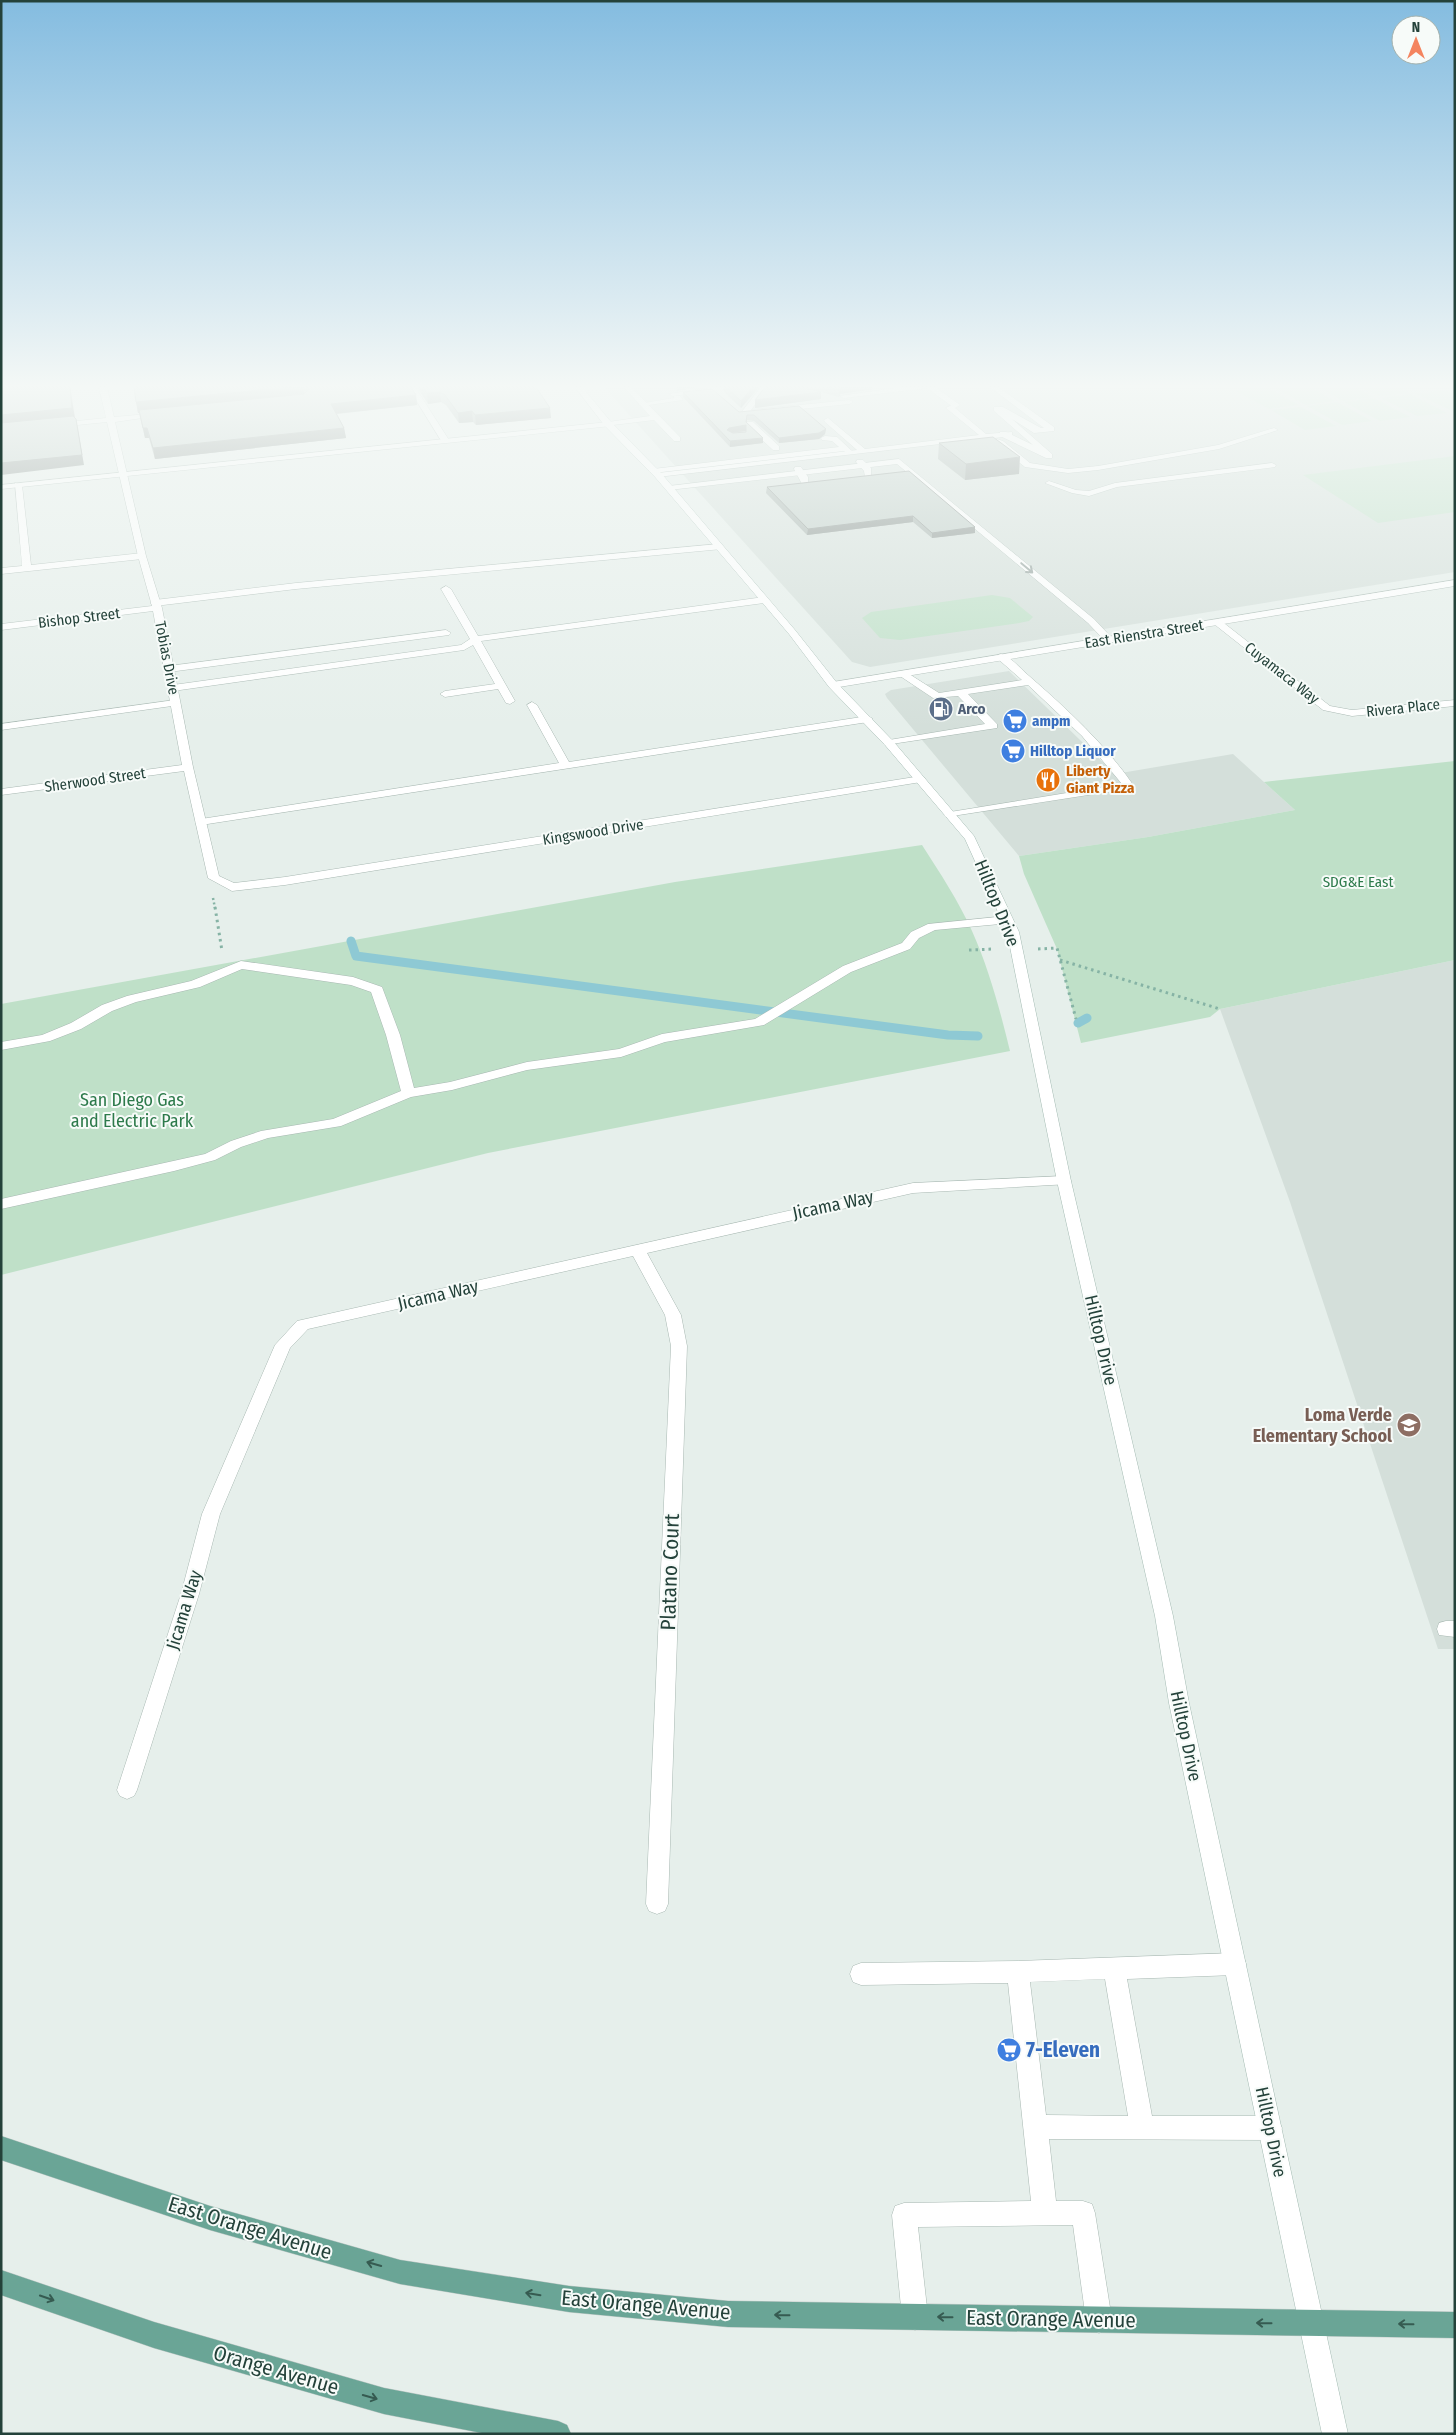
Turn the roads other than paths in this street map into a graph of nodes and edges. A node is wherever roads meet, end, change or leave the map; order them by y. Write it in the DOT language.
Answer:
graph roads {
  1 [pos="20,501"];
  2 [pos="130,501"];
  3 [pos="679,501"];
  4 [pos="947,501"];
  5 [pos="719,546"];
  6 [pos="142,556"];
  7 [pos="27,568"];
  8 [pos="1,571"];
  9 [pos="1455,583"];
  10 [pos="446,589"];
  11 [pos="764,600"];
  12 [pos="156,606"];
  13 [pos="1216,622"];
  14 [pos="1,627"];
  15 [pos="446,634"];
  16 [pos="476,639"];
  17 [pos="1109,640"];
  18 [pos="1001,657"];
  19 [pos="169,669"];
  20 [pos="903,674"];
  21 [pos="1030,682"];
  22 [pos="833,685"];
  23 [pos="502,686"];
  24 [pos="173,688"];
  25 [pos="960,692"];
  26 [pos="445,694"];
  27 [pos="510,701"];
  28 [pos="175,703"];
  29 [pos="1455,703"];
  30 [pos="532,704"];
  31 [pos="1352,713"];
  32 [pos="868,719"];
  33 [pos="1,727"];
  34 [pos="889,743"];
  35 [pos="566,766"];
  36 [pos="188,767"];
  37 [pos="921,779"];
  38 [pos="1,792"];
  39 [pos="950,815"];
  40 [pos="201,822"];
  41 [pos="265,884"];
  42 [pos="1007,920"];
  43 [pos="1,1046"];
  44 [pos="408,1093"];
  45 [pos="1064,1180"];
  46 [pos="1,1204"];
  47 [pos="637,1249"];
  48 [pos="127,1790"];
  49 [pos="657,1904"];
  50 [pos="1235,1964"];
  51 [pos="1114,1968"];
  52 [pos="1021,1972"];
  53 [pos="861,1974"];
  54 [pos="1035,2126"];
  55 [pos="1142,2127"];
  56 [pos="1270,2128"];
  57 [pos="1,2148"];
  58 [pos="1045,2213"];
  59 [pos="1,2282"];
  60 [pos="915,2317"];
  61 [pos="1098,2320"];
  62 [pos="1312,2324"];
  63 [pos="1455,2325"];
  64 [pos="558,2434"];
  65 [pos="1335,2434"];
  1 -- 7 [label="street"];
  2 -- 6 [label="street, Tobias Drive"];
  3 -- 5 [label="street, Hilltop Drive"];
  4 -- 17 [label="street, one-way"];
  5 -- 11 [label="street, Hilltop Drive"];
  5 -- 12 [label="street, Bishop Street"];
  6 -- 7 [label="street"];
  6 -- 12 [label="street, Tobias Drive"];
  7 -- 8 [label="street"];
  9 -- 13 [label="street, East Rienstra Street"];
  10 -- 16 [label="street"];
  11 -- 16 [label="street"];
  11 -- 22 [label="street, Hilltop Drive"];
  12 -- 14 [label="street, Bishop Street"];
  12 -- 19 [label="street, Tobias Drive"];
  13 -- 17 [label="street, East Rienstra Street"];
  13 -- 31 [label="street, Cuyamaca Way"];
  15 -- 19 [label="street"];
  16 -- 23 [label="street"];
  16 -- 24 [label="street"];
  17 -- 18 [label="street, East Rienstra Street"];
  18 -- 20 [label="street, East Rienstra Street"];
  18 -- 21 [label="street"];
  19 -- 24 [label="street, Tobias Drive"];
  20 -- 22 [label="street, East Rienstra Street"];
  20 -- 25 [label="street"];
  21 -- 25 [label="street"];
  21 -- 39 [label="street"];
  22 -- 32 [label="street, Hilltop Drive"];
  23 -- 26 [label="street"];
  23 -- 27 [label="street"];
  24 -- 28 [label="street, Tobias Drive"];
  25 -- 34 [label="street"];
  28 -- 33 [label="street"];
  28 -- 36 [label="street, Tobias Drive"];
  29 -- 31 [label="street, Rivera Place"];
  30 -- 35 [label="street"];
  32 -- 34 [label="street, Hilltop Drive"];
  32 -- 35 [label="street"];
  34 -- 37 [label="street, Hilltop Drive"];
  35 -- 40 [label="street"];
  36 -- 38 [label="street, Sherwood Street"];
  36 -- 40 [label="street, Tobias Drive"];
  37 -- 39 [label="street, Hilltop Drive"];
  37 -- 41 [label="street, Kingswood Drive"];
  39 -- 42 [label="street, Hilltop Drive"];
  40 -- 41 [label="street, Tobias Drive"];
  42 -- 44 [label="street"];
  42 -- 45 [label="street, Hilltop Drive"];
  43 -- 44 [label="street"];
  44 -- 46 [label="street"];
  45 -- 47 [label="street, Jicama Way"];
  45 -- 50 [label="street, Hilltop Drive"];
  47 -- 48 [label="street, Jicama Way"];
  47 -- 49 [label="street, Platano Court"];
  50 -- 51 [label="street"];
  50 -- 56 [label="street, Hilltop Drive"];
  51 -- 52 [label="street"];
  51 -- 55 [label="street"];
  52 -- 53 [label="street"];
  52 -- 54 [label="street"];
  54 -- 55 [label="street"];
  54 -- 58 [label="street"];
  55 -- 56 [label="street"];
  56 -- 62 [label="street, Hilltop Drive"];
  60 -- 57 [label="main road, East Orange Avenue, one-way"];
  58 -- 60 [label="street"];
  58 -- 61 [label="street"];
  59 -- 64 [label="main road, Orange Avenue, one-way"];
  61 -- 60 [label="main road, East Orange Avenue, one-way"];
  62 -- 61 [label="main road, East Orange Avenue, one-way"];
  63 -- 62 [label="main road, one-way"];
  62 -- 65 [label="street, Hilltop Drive"];
}
